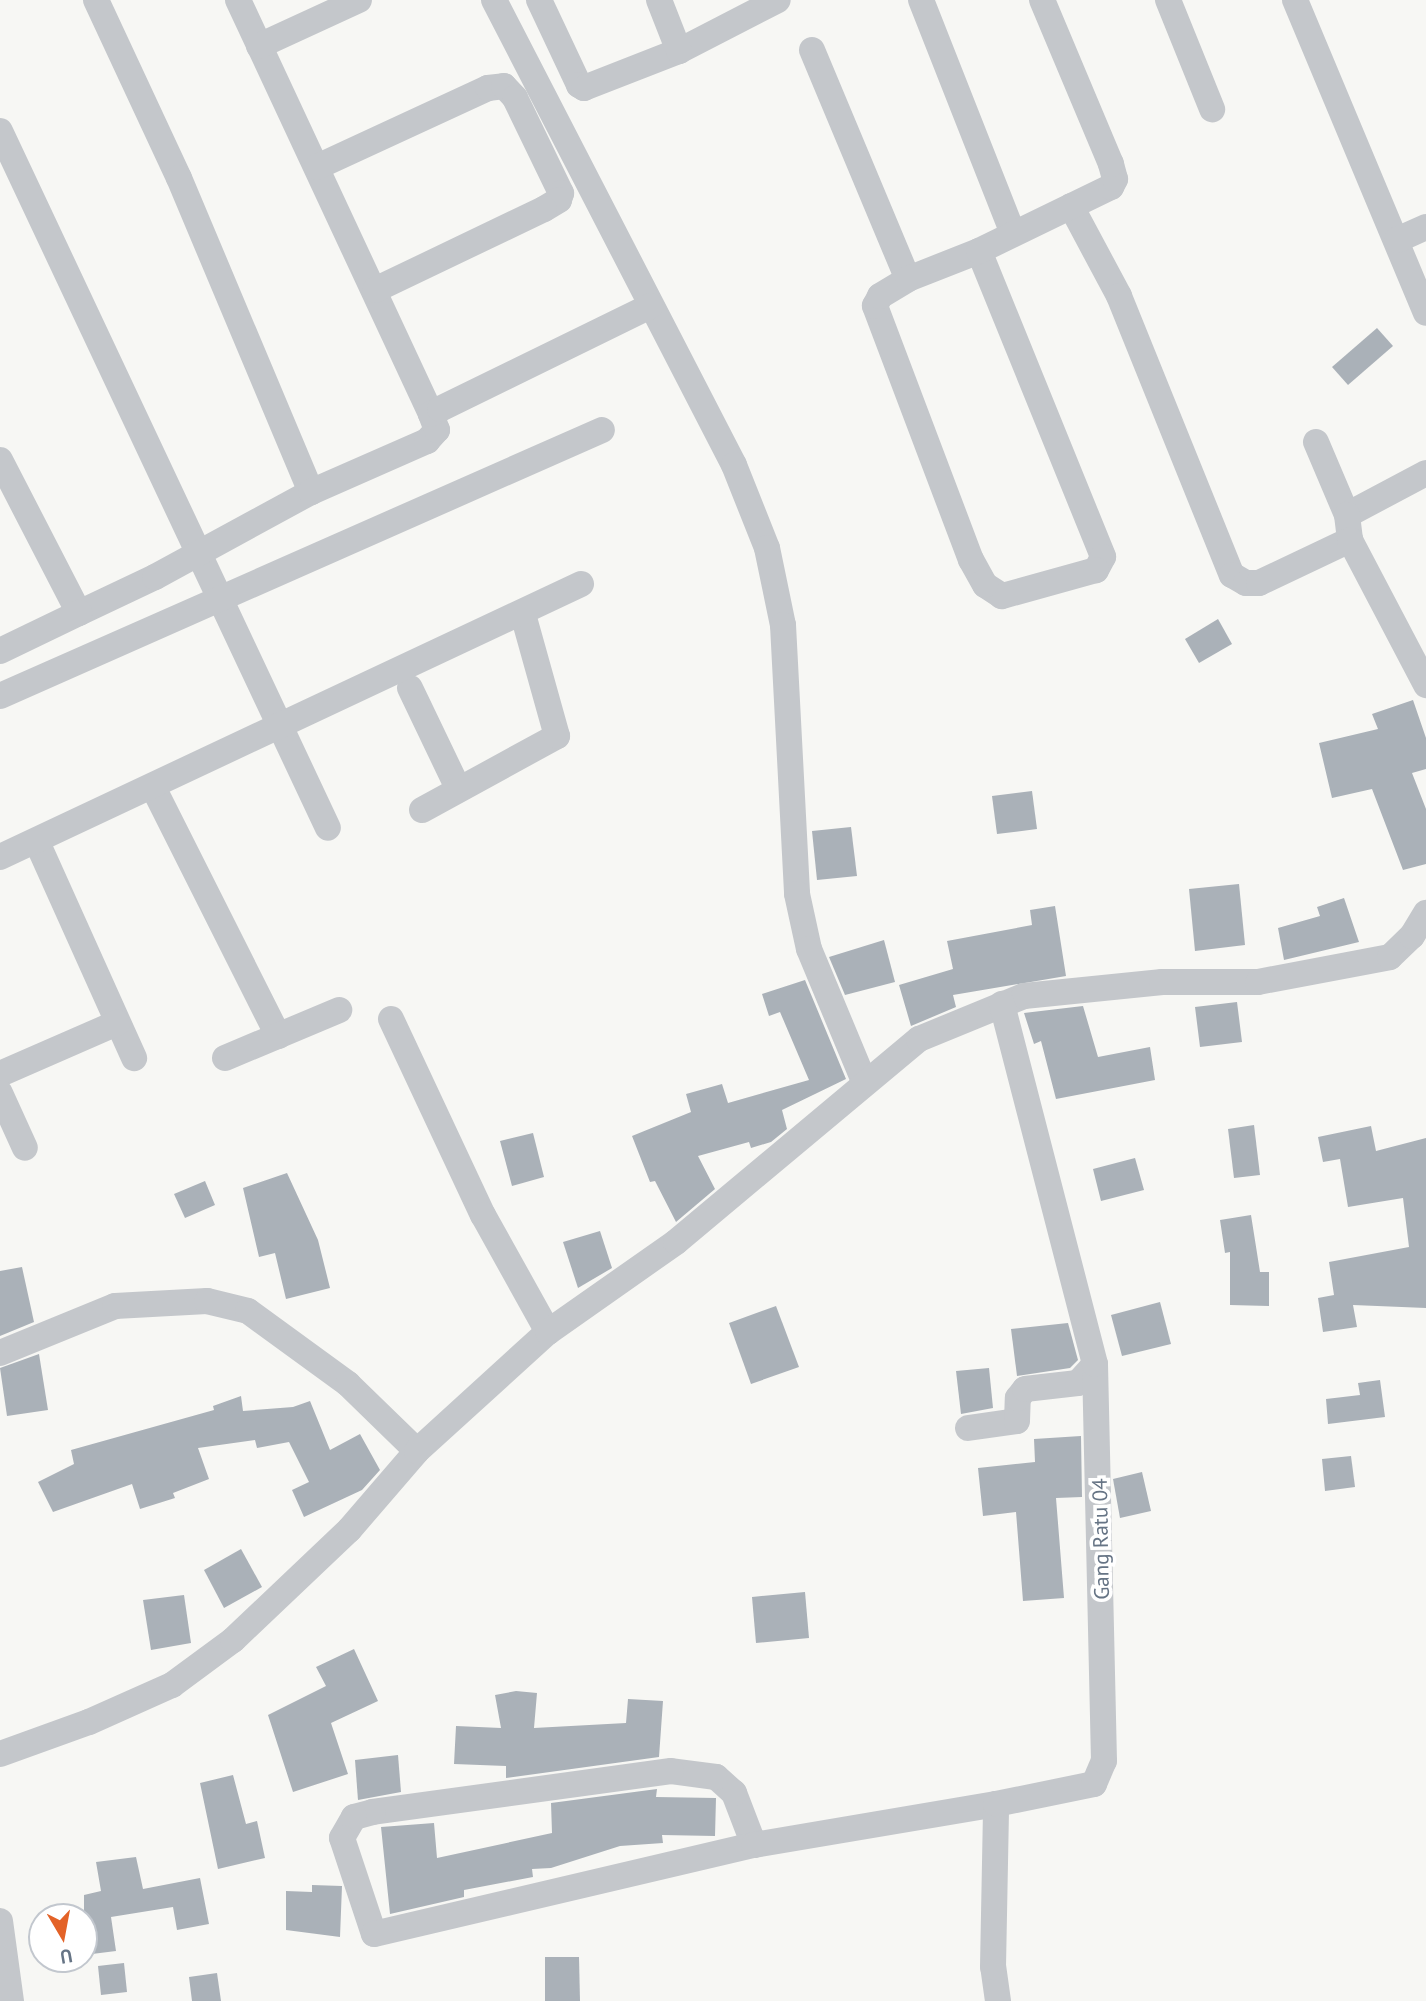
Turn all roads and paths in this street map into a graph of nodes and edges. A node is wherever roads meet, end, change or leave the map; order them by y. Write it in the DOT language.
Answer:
graph roads {
  1 [pos="96,0"];
  2 [pos="238,0"];
  3 [pos="359,0"];
  4 [pos="494,0"];
  5 [pos="539,0"];
  6 [pos="660,0"];
  7 [pos="778,0"];
  8 [pos="921,0"];
  9 [pos="1042,0"];
  10 [pos="1168,0"];
  11 [pos="1296,0"];
  12 [pos="259,46"];
  13 [pos="811,50"];
  14 [pos="679,51"];
  15 [pos="1213,109"];
  16 [pos="0,131"];
  17 [pos="317,167"];
  18 [pos="1071,206"];
  19 [pos="1426,227"];
  20 [pos="1013,233"];
  21 [pos="1397,240"];
  22 [pos="979,251"];
  23 [pos="908,279"];
  24 [pos="374,290"];
  25 [pos="650,306"];
  26 [pos="1426,313"];
  27 [pos="431,414"];
  28 [pos="602,430"];
  29 [pos="1316,442"];
  30 [pos="0,460"];
  31 [pos="1426,473"];
  32 [pos="312,492"];
  33 [pos="1349,528"];
  34 [pos="197,553"];
  35 [pos="581,584"];
  36 [pos="219,601"];
  37 [pos="79,613"];
  38 [pos="523,614"];
  39 [pos="0,651"];
  40 [pos="1426,685"];
  41 [pos="410,688"];
  42 [pos="0,696"];
  43 [pos="277,727"];
  44 [pos="153,787"];
  45 [pos="458,788"];
  46 [pos="422,810"];
  47 [pos="328,828"];
  48 [pos="37,842"];
  49 [pos="0,858"];
  50 [pos="1426,913"];
  51 [pos="1002,1004"];
  52 [pos="339,1010"];
  53 [pos="391,1019"];
  54 [pos="117,1023"];
  55 [pos="278,1035"];
  56 [pos="134,1058"];
  57 [pos="225,1058"];
  58 [pos="0,1074"];
  59 [pos="864,1081"];
  60 [pos="0,1093"];
  61 [pos="25,1148"];
  62 [pos="548,1332"];
  63 [pos="0,1353"];
  64 [pos="1094,1364"];
  65 [pos="968,1427"];
  66 [pos="417,1451"];
  67 [pos="0,1754"];
  68 [pos="996,1804"];
  69 [pos="754,1845"];
  70 [pos="0,1922"];
  71 [pos="11,2001"];
  72 [pos="998,2001"];
  1 -- 32 [label="street"];
  2 -- 12 [label="street"];
  3 -- 12 [label="street"];
  4 -- 25 [label="street"];
  5 -- 14 [label="street"];
  6 -- 14 [label="street"];
  7 -- 14 [label="street"];
  8 -- 20 [label="street"];
  9 -- 18 [label="street"];
  10 -- 15 [label="street"];
  11 -- 21 [label="street"];
  12 -- 17 [label="street"];
  13 -- 23 [label="street"];
  16 -- 34 [label="street"];
  17 -- 24 [label="street"];
  17 -- 24 [label="street"];
  18 -- 20 [label="street"];
  18 -- 33 [label="street"];
  19 -- 21 [label="street"];
  20 -- 22 [label="street"];
  21 -- 26 [label="street"];
  22 -- 23 [label="street"];
  22 -- 23 [label="street"];
  24 -- 27 [label="street"];
  25 -- 27 [label="street"];
  25 -- 59 [label="street"];
  27 -- 32 [label="street"];
  28 -- 36 [label="street"];
  29 -- 33 [label="street"];
  30 -- 37 [label="street"];
  31 -- 33 [label="street"];
  32 -- 34 [label="street"];
  33 -- 40 [label="street"];
  34 -- 36 [label="street"];
  34 -- 37 [label="street"];
  35 -- 38 [label="street"];
  36 -- 42 [label="street"];
  36 -- 43 [label="street"];
  37 -- 39 [label="street"];
  38 -- 43 [label="street"];
  38 -- 45 [label="street"];
  41 -- 45 [label="street"];
  43 -- 44 [label="street"];
  43 -- 47 [label="street"];
  44 -- 48 [label="street"];
  44 -- 55 [label="street"];
  45 -- 46 [label="street"];
  48 -- 49 [label="street"];
  48 -- 54 [label="street"];
  50 -- 51 [label="street"];
  51 -- 59 [label="street"];
  51 -- 64 [label="street, Gang Ratu 04"];
  52 -- 55 [label="street"];
  53 -- 62 [label="street"];
  54 -- 56 [label="street"];
  54 -- 58 [label="street"];
  55 -- 57 [label="street"];
  59 -- 62 [label="street"];
  60 -- 61 [label="street"];
  62 -- 66 [label="street"];
  63 -- 66 [label="street"];
  64 -- 65 [label="street"];
  64 -- 68 [label="street, Gang Ratu 04"];
  66 -- 67 [label="street"];
  68 -- 69 [label="street"];
  68 -- 72 [label="street"];
  69 -- 69 [label="street"];
  70 -- 71 [label="street"];
}
